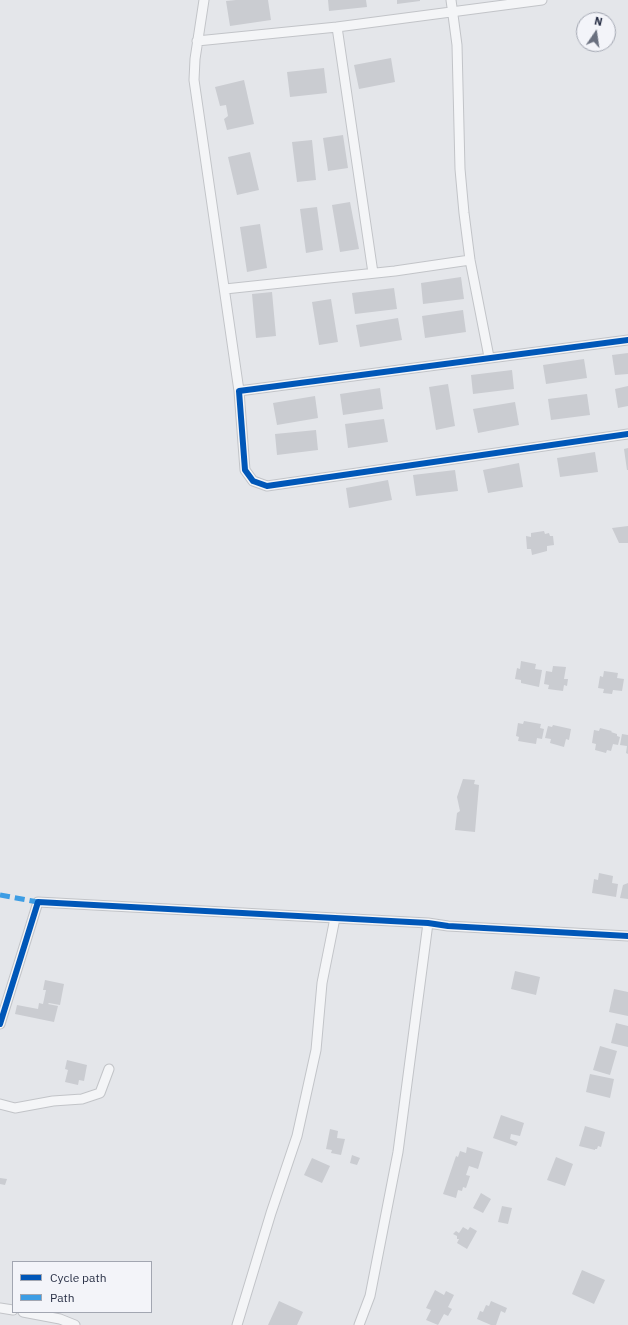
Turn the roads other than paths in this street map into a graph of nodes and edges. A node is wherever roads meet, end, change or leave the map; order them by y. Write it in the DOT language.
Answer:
graph roads {
  1 [pos="204,0"];
  2 [pos="451,0"];
  3 [pos="542,0"];
  4 [pos="452,11"];
  5 [pos="336,27"];
  6 [pos="197,41"];
  7 [pos="470,260"];
  8 [pos="373,273"];
  9 [pos="225,289"];
  10 [pos="628,340"];
  11 [pos="489,358"];
  12 [pos="239,391"];
  13 [pos="628,434"];
  14 [pos="335,918"];
  15 [pos="428,923"];
  16 [pos="628,936"];
  17 [pos="0,1024"];
  18 [pos="109,1069"];
  19 [pos="0,1104"];
  20 [pos="0,1308"];
  21 [pos="12,1310"];
  22 [pos="28,1313"];
  23 [pos="59,1322"];
  24 [pos="75,1325"];
  25 [pos="237,1325"];
  26 [pos="359,1325"];
  1 -- 6 [label="street"];
  2 -- 4 [label="street"];
  3 -- 4 [label="street"];
  4 -- 5 [label="street"];
  4 -- 7 [label="street"];
  5 -- 6 [label="street"];
  5 -- 8 [label="street"];
  6 -- 9 [label="street"];
  7 -- 8 [label="street"];
  7 -- 11 [label="street"];
  8 -- 9 [label="street"];
  9 -- 12 [label="street"];
  10 -- 11 [label="street"];
  11 -- 12 [label="street"];
  12 -- 13 [label="street"];
  14 -- 15 [label="street"];
  14 -- 17 [label="street"];
  14 -- 25 [label="street"];
  15 -- 16 [label="street"];
  15 -- 26 [label="street"];
  18 -- 19 [label="street"];
  20 -- 21 [label="street"];
  22 -- 23 [label="street"];
  23 -- 24 [label="street"];
}
